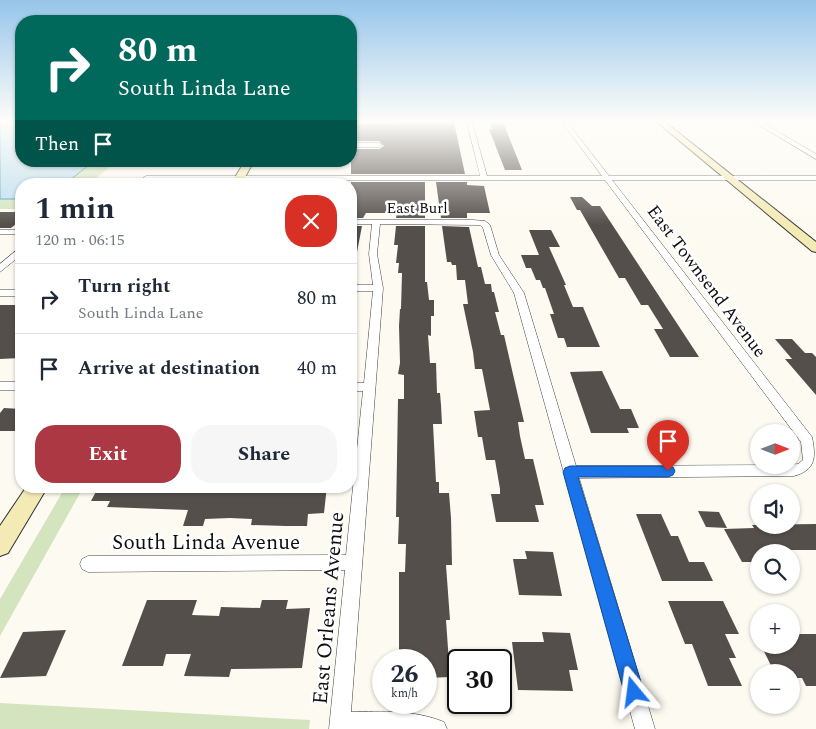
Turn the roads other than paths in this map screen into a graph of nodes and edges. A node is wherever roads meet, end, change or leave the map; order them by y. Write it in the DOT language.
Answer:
graph roads {
  1 [pos="478,156"];
  2 [pos="590,156"];
  3 [pos="703,156"];
  4 [pos="246,167"];
  5 [pos="239,178"];
  6 [pos="484,178"];
  7 [pos="607,178"];
  8 [pos="730,178"];
  9 [pos="816,178"];
  10 [pos="357,180"];
  11 [pos="357,222"];
  12 [pos="376,222"];
  13 [pos="0,232"];
  14 [pos="15,232"];
  15 [pos="816,248"];
  16 [pos="15,256"];
  17 [pos="0,269"];
  18 [pos="357,288"];
  19 [pos="378,288"];
  20 [pos="0,293"];
  21 [pos="15,293"];
  22 [pos="0,386"];
  23 [pos="15,386"];
  24 [pos="357,387"];
  25 [pos="368,387"];
  26 [pos="570,472"];
  27 [pos="34,493"];
  28 [pos="0,546"];
  29 [pos="354,562"];
  30 [pos="88,564"];
  31 [pos="339,725"];
  32 [pos="437,729"];
  33 [pos="645,729"];
  1 -- 6 [label="street"];
  2 -- 7 [label="street, East Townsend Avenue"];
  3 -- 8 [label="street"];
  4 -- 5 [label="street"];
  6 -- 7 [label="street"];
  6 -- 10 [label="street"];
  7 -- 8 [label="street"];
  7 -- 26 [label="street, East Townsend Avenue"];
  8 -- 9 [label="street"];
  8 -- 15 [label="street"];
  11 -- 12 [label="street, East Burl"];
  12 -- 19 [label="street, East Orleans Avenue"];
  12 -- 26 [label="street, East Burl"];
  13 -- 14 [label="street"];
  16 -- 17 [label="street"];
  18 -- 19 [label="street"];
  19 -- 25 [label="street, East Orleans Avenue"];
  20 -- 21 [label="street"];
  22 -- 23 [label="street"];
  24 -- 25 [label="street"];
  25 -- 29 [label="street, East Orleans Avenue"];
  26 -- 33 [label="street"];
  27 -- 28 [label="street"];
  29 -- 30 [label="street, South Linda Avenue"];
  29 -- 31 [label="street, East Orleans Avenue"];
  31 -- 32 [label="street"];
}
